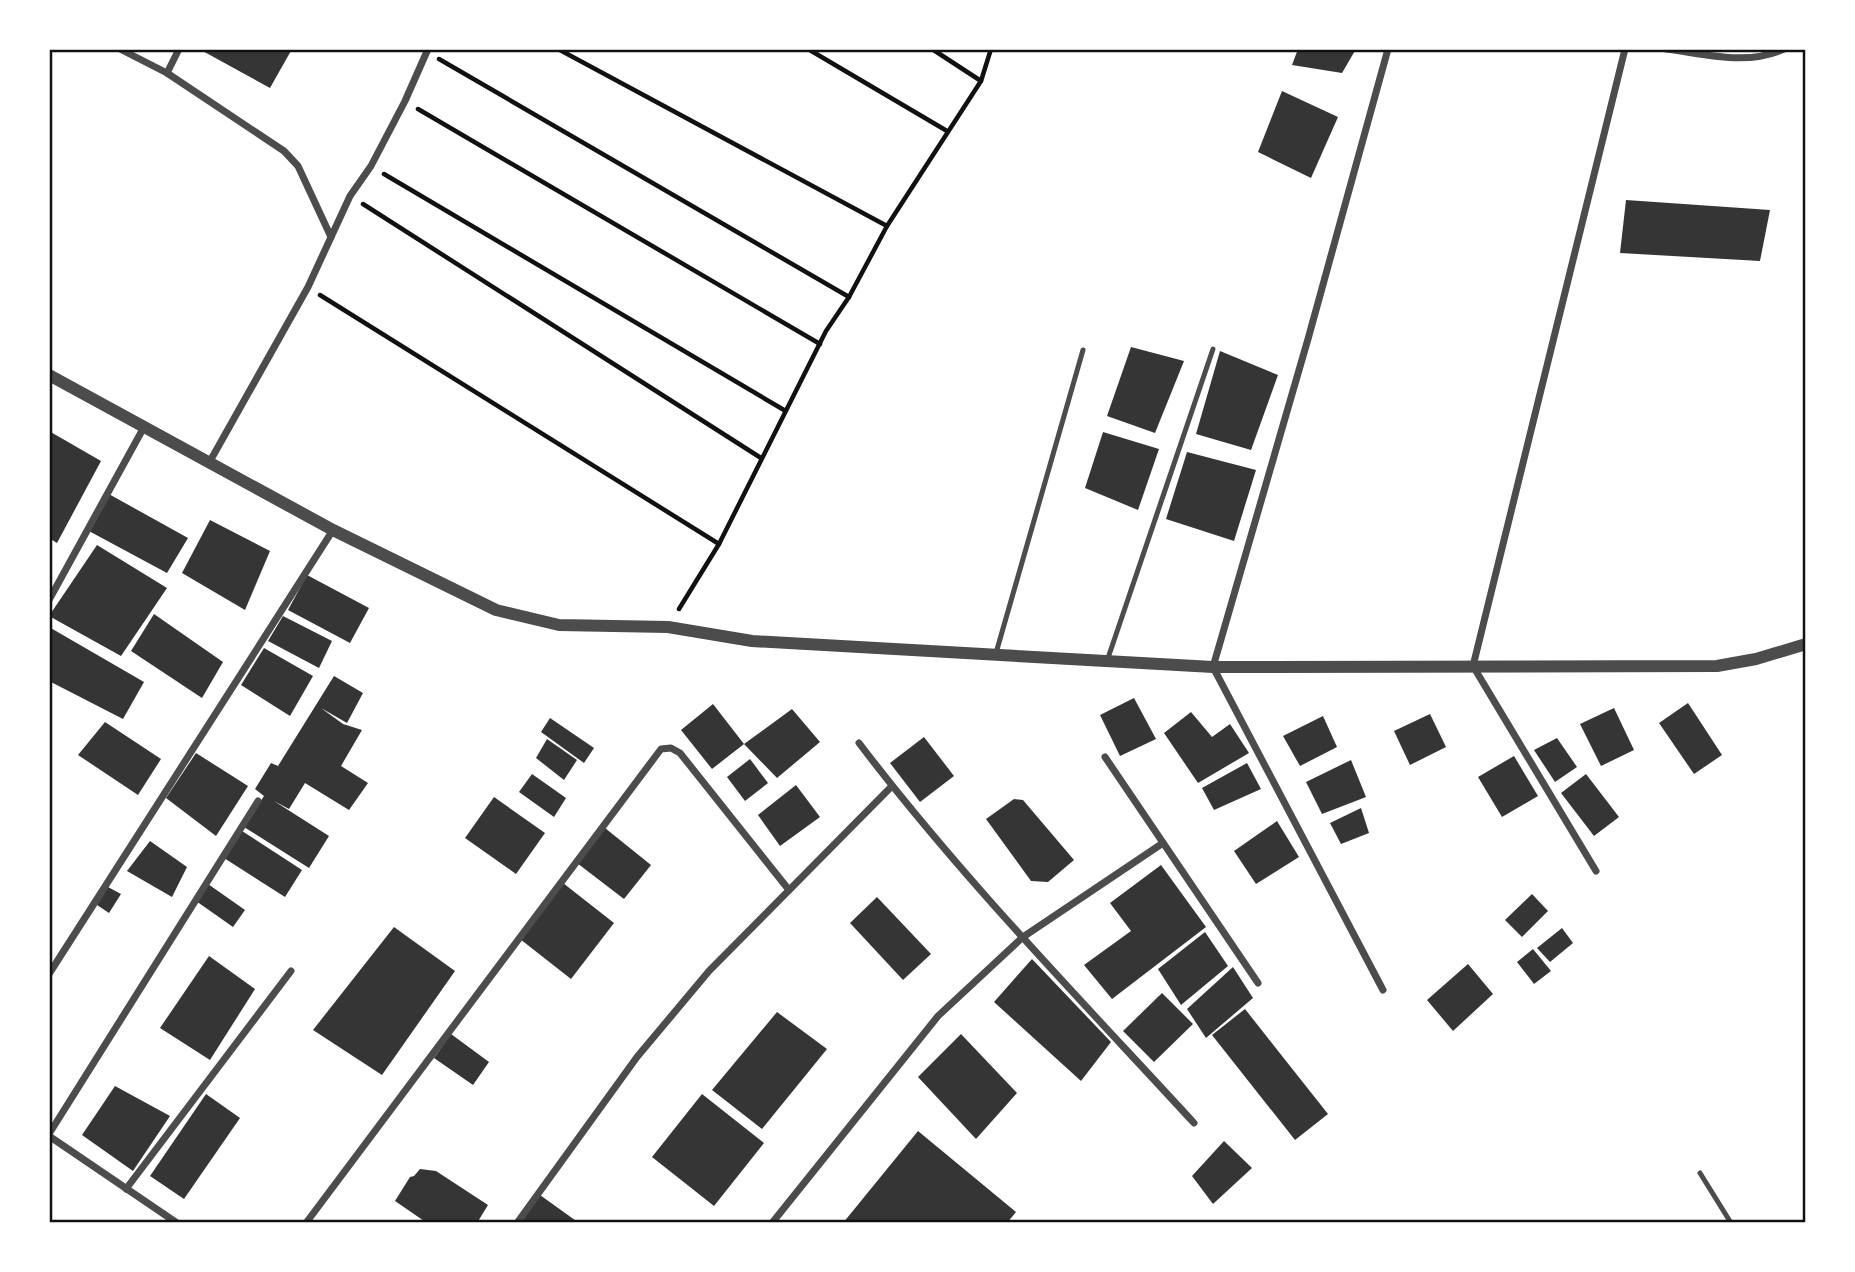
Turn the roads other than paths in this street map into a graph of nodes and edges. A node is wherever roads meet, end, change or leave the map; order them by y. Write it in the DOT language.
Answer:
graph roads {
  1 [pos="121,49"];
  2 [pos="179,49"];
  3 [pos="1388,49"];
  4 [pos="1625,49"];
  5 [pos="1666,49"];
  6 [pos="1784,49"];
  7 [pos="427,50"];
  8 [pos="167,73"];
  9 [pos="331,237"];
  10 [pos="1213,349"];
  11 [pos="1083,350"];
  12 [pos="49,375"];
  13 [pos="144,427"];
  14 [pos="209,463"];
  15 [pos="333,530"];
  16 [pos="49,600"];
  17 [pos="1806,644"];
  18 [pos="996,654"];
  19 [pos="1107,661"];
  20 [pos="1473,666"];
  21 [pos="1213,667"];
  22 [pos="859,743"];
  23 [pos="1105,757"];
  24 [pos="892,786"];
  25 [pos="258,801"];
  26 [pos="1163,843"];
  27 [pos="1596,871"];
  28 [pos="789,890"];
  29 [pos="1023,937"];
  30 [pos="290,971"];
  31 [pos="49,974"];
  32 [pos="1258,983"];
  33 [pos="1384,990"];
  34 [pos="1194,1123"];
  35 [pos="49,1135"];
  36 [pos="1700,1173"];
  37 [pos="126,1189"];
  38 [pos="177,1223"];
  39 [pos="306,1223"];
  40 [pos="517,1223"];
  41 [pos="772,1223"];
  42 [pos="1731,1223"];
  1 -- 8 [label="street"];
  2 -- 8 [label="street"];
  3 -- 21 [label="street"];
  4 -- 20 [label="street"];
  5 -- 6 [label="street"];
  7 -- 9 [label="street"];
  8 -- 9 [label="street"];
  9 -- 14 [label="street"];
  10 -- 19 [label="lane"];
  11 -- 18 [label="lane"];
  12 -- 13 [label="street"];
  13 -- 14 [label="street"];
  13 -- 16 [label="street"];
  14 -- 15 [label="street"];
  15 -- 18 [label="street"];
  15 -- 31 [label="street"];
  17 -- 20 [label="street"];
  18 -- 19 [label="street"];
  19 -- 21 [label="street"];
  20 -- 21 [label="street"];
  20 -- 27 [label="street"];
  21 -- 33 [label="street"];
  22 -- 24 [label="street"];
  23 -- 26 [label="street"];
  24 -- 28 [label="street"];
  24 -- 29 [label="street"];
  25 -- 35 [label="street"];
  26 -- 29 [label="street"];
  26 -- 32 [label="street"];
  28 -- 39 [label="street"];
  28 -- 40 [label="street"];
  29 -- 34 [label="street"];
  29 -- 41 [label="street"];
  30 -- 37 [label="street"];
  35 -- 37 [label="street"];
  36 -- 42 [label="lane"];
  37 -- 38 [label="street"];
}
